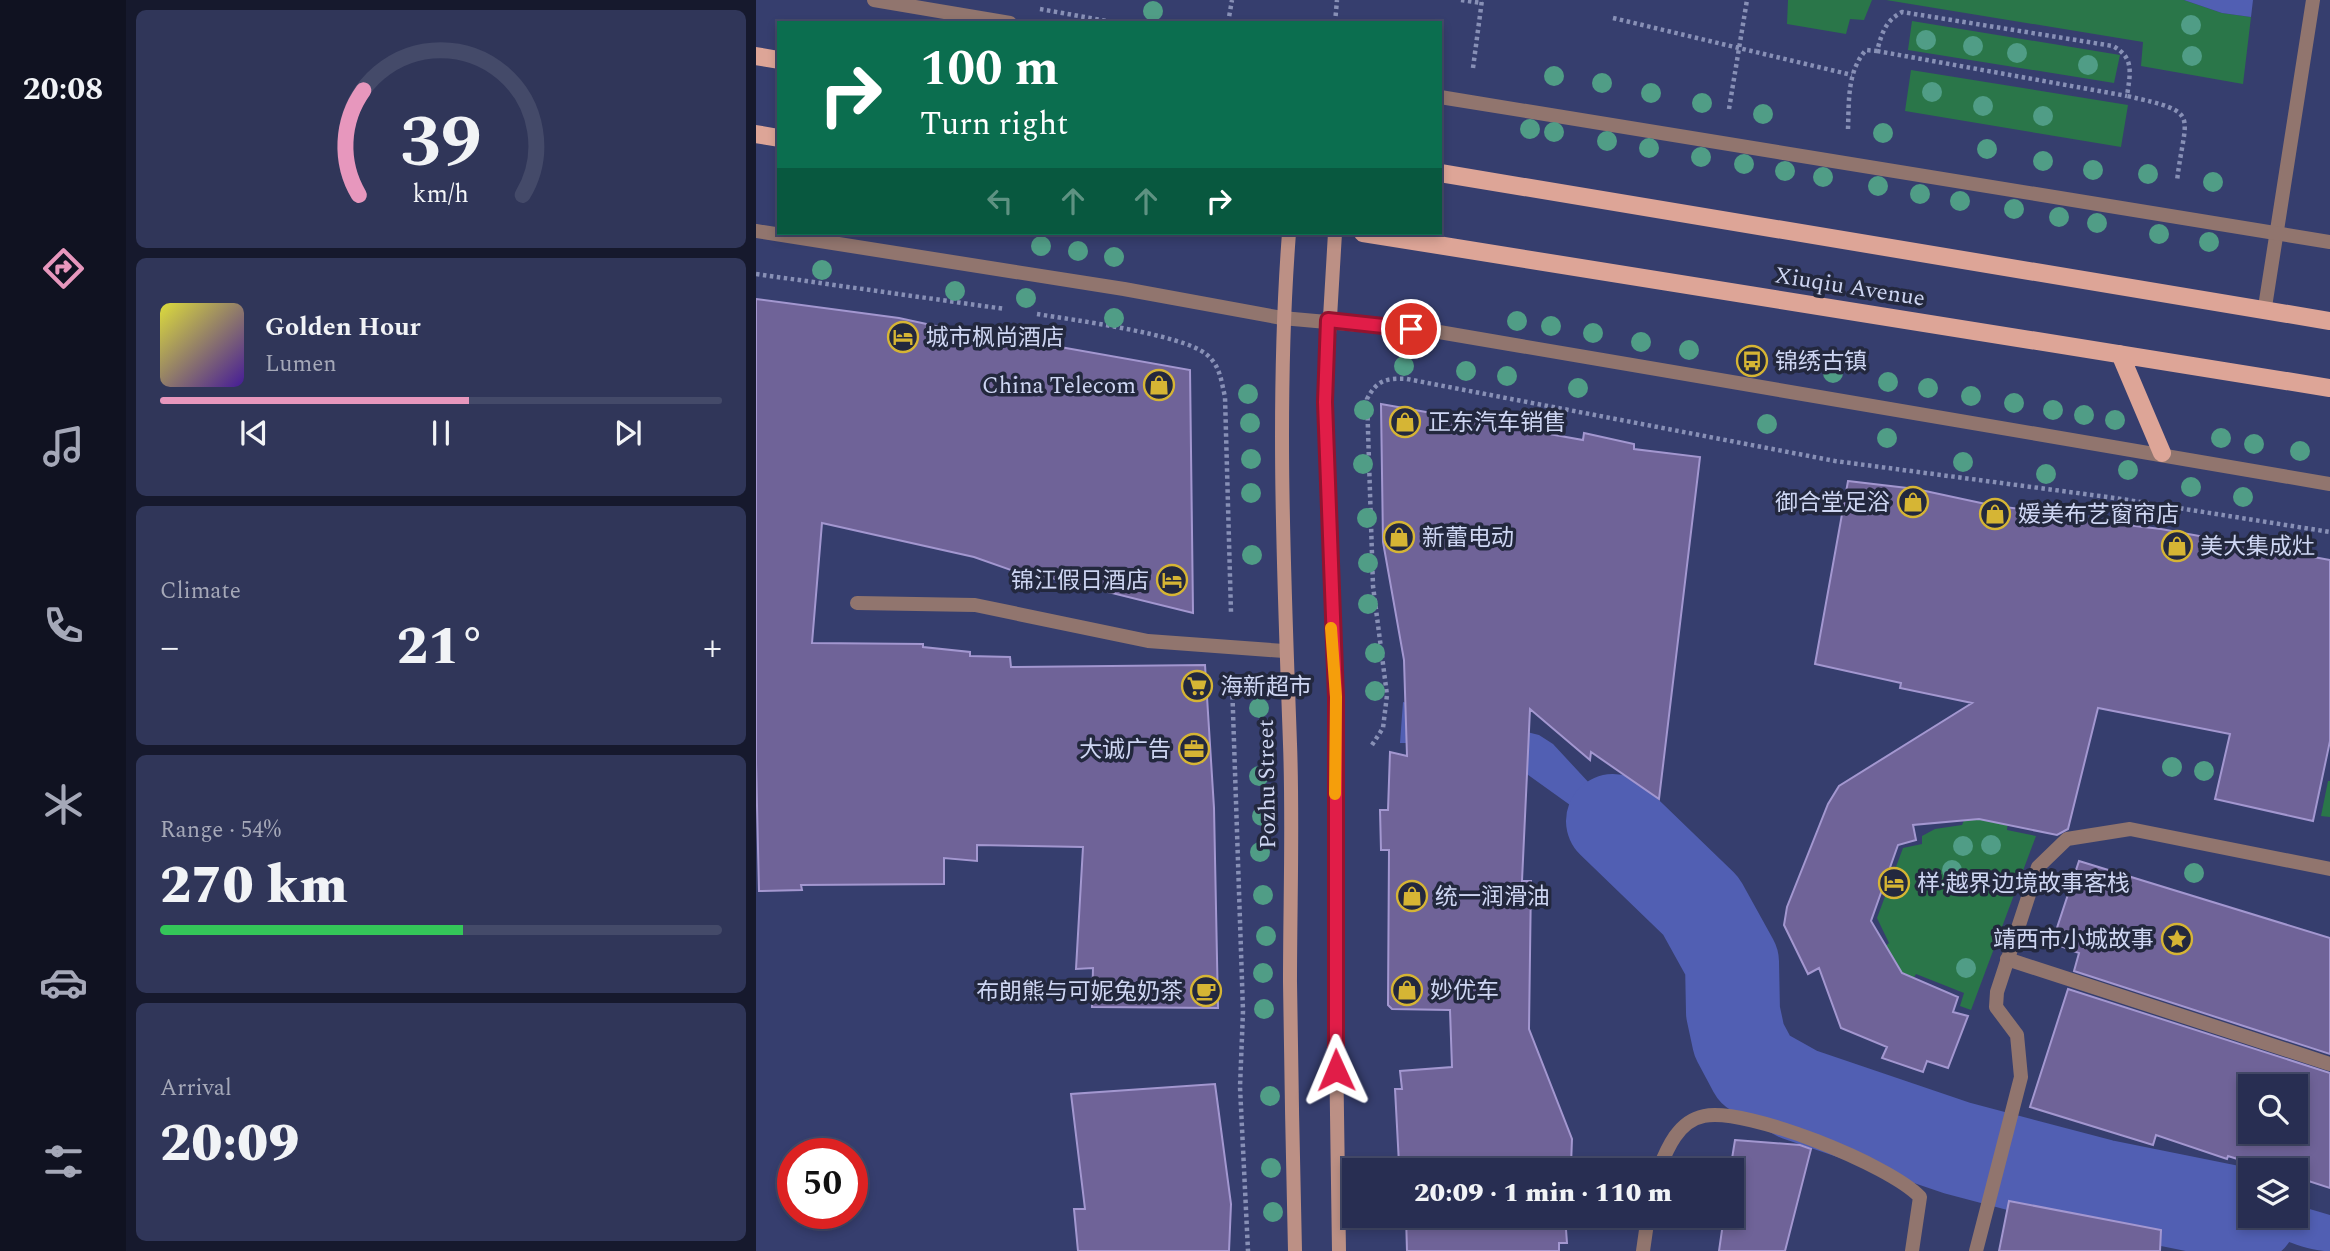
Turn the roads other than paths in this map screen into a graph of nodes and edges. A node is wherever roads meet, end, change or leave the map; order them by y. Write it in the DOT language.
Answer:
graph roads {
  1 [pos="874,0"];
  2 [pos="2313,0"];
  3 [pos="998,21"];
  4 [pos="756,56"];
  5 [pos="777,60"];
  6 [pos="1442,97"];
  7 [pos="756,134"];
  8 [pos="777,138"];
  9 [pos="1442,173"];
  10 [pos="756,231"];
  11 [pos="2276,233"];
  12 [pos="777,234"];
  13 [pos="781,235"];
  14 [pos="1289,235"];
  15 [pos="1335,235"];
  16 [pos="1376,235"];
  17 [pos="2330,242"];
  18 [pos="2265,307"];
  19 [pos="1282,318"];
  20 [pos="1328,320"];
  21 [pos="2330,321"];
  22 [pos="2120,354"];
  23 [pos="2330,388"];
  24 [pos="2162,453"];
  25 [pos="2330,484"];
  26 [pos="857,603"];
  27 [pos="1284,650"];
  28 [pos="2330,869"];
  29 [pos="2007,959"];
  30 [pos="2330,1064"];
  31 [pos="1663,1158"];
  32 [pos="1646,1228"];
  33 [pos="1295,1251"];
  34 [pos="1339,1251"];
  35 [pos="1643,1251"];
  36 [pos="1912,1251"];
  37 [pos="1976,1251"];
  1 -- 3 [label="street"];
  2 -- 11 [label="street"];
  4 -- 5 [label="main road"];
  6 -- 11 [label="street"];
  7 -- 8 [label="main road"];
  9 -- 18 [label="main road, Xiuqiu Avenue"];
  10 -- 12 [label="street"];
  11 -- 17 [label="street"];
  11 -- 18 [label="street"];
  13 -- 19 [label="street"];
  14 -- 19 [label="main road, Pozhu Street"];
  15 -- 20 [label="main road"];
  16 -- 22 [label="main road, Xiuqiu Avenue"];
  18 -- 21 [label="main road, Xiuqiu Avenue"];
  19 -- 20 [label="street"];
  19 -- 27 [label="main road, Pozhu Street"];
  20 -- 24 [label="street"];
  20 -- 34 [label="main road"];
  22 -- 23 [label="main road, Xiuqiu Avenue"];
  22 -- 24 [label="main road"];
  24 -- 25 [label="street"];
  26 -- 27 [label="street"];
  27 -- 33 [label="main road, Pozhu Street"];
  28 -- 29 [label="street"];
  29 -- 30 [label="street"];
  29 -- 37 [label="street"];
  31 -- 36 [label="street"];
  32 -- 35 [label="street"];
}
